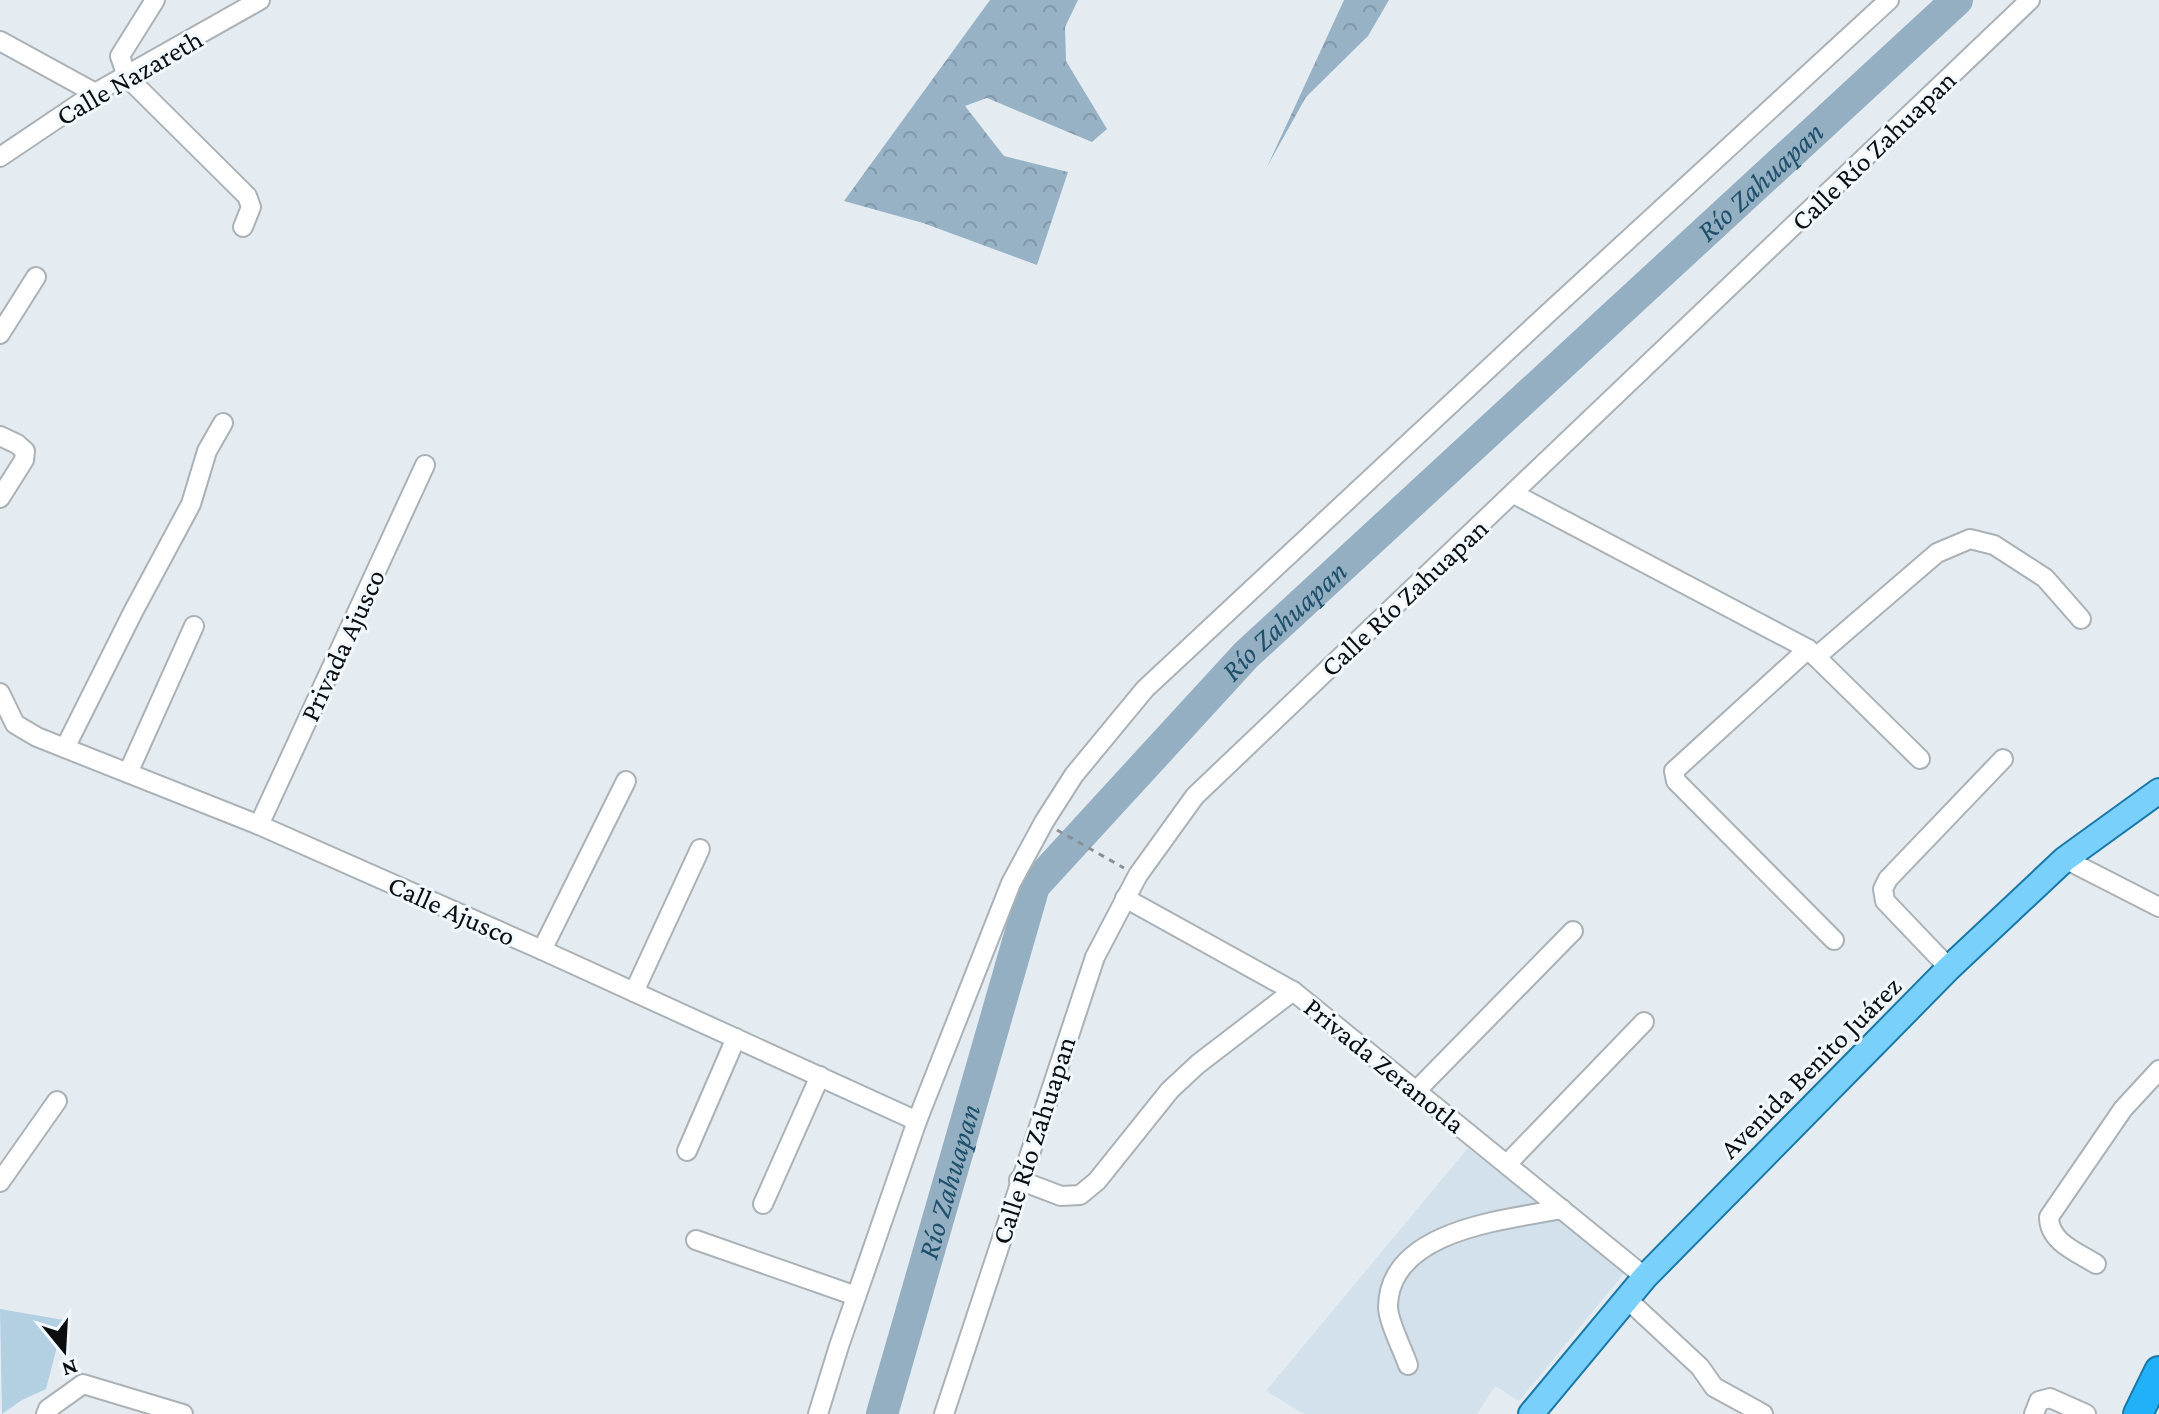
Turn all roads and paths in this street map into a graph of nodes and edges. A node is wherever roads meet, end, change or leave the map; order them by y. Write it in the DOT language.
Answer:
graph roads {
  1 [pos="155,0"];
  2 [pos="260,0"];
  3 [pos="1889,0"];
  4 [pos="2030,0"];
  5 [pos="0,41"];
  6 [pos="127,77"];
  7 [pos="95,93"];
  8 [pos="0,157"];
  9 [pos="243,227"];
  10 [pos="36,277"];
  11 [pos="0,334"];
  12 [pos="223,423"];
  13 [pos="0,436"];
  14 [pos="425,465"];
  15 [pos="1514,494"];
  16 [pos="0,498"];
  17 [pos="2081,619"];
  18 [pos="194,626"];
  19 [pos="1812,653"];
  20 [pos="0,693"];
  21 [pos="65,748"];
  22 [pos="1920,759"];
  23 [pos="2003,759"];
  24 [pos="128,773"];
  25 [pos="626,781"];
  26 [pos="2159,791"];
  27 [pos="259,825"];
  28 [pos="1064,834"];
  29 [pos="700,849"];
  30 [pos="1107,858"];
  31 [pos="2065,859"];
  32 [pos="2159,885"];
  33 [pos="1125,898"];
  34 [pos="2152,903"];
  35 [pos="1573,931"];
  36 [pos="1834,940"];
  37 [pos="542,950"];
  38 [pos="1949,968"];
  39 [pos="1293,991"];
  40 [pos="634,992"];
  41 [pos="1644,1022"];
  42 [pos="736,1038"];
  43 [pos="2159,1070"];
  44 [pos="820,1076"];
  45 [pos="1416,1091"];
  46 [pos="57,1101"];
  47 [pos="917,1121"];
  48 [pos="687,1151"];
  49 [pos="1507,1164"];
  50 [pos="1019,1180"];
  51 [pos="0,1182"];
  52 [pos="763,1204"];
  53 [pos="1562,1209"];
  54 [pos="696,1240"];
  55 [pos="2096,1264"];
  56 [pos="1645,1277"];
  57 [pos="856,1296"];
  58 [pos="1627,1299"];
  59 [pos="1408,1365"];
  60 [pos="2159,1371"];
  61 [pos="46,1414"];
  62 [pos="183,1414"];
  63 [pos="818,1414"];
  64 [pos="944,1414"];
  65 [pos="1531,1414"];
  66 [pos="1763,1414"];
  67 [pos="2034,1414"];
  68 [pos="2086,1414"];
  69 [pos="2138,1414"];
  1 -- 6 [label="street"];
  2 -- 6 [label="street, Calle Nazareth"];
  3 -- 47 [label="street"];
  4 -- 15 [label="street, Calle Río Zahuapan"];
  5 -- 7 [label="street"];
  6 -- 7 [label="street, Calle Nazareth"];
  6 -- 9 [label="street"];
  7 -- 8 [label="street, Calle Nazareth"];
  10 -- 11 [label="street"];
  12 -- 21 [label="street"];
  13 -- 16 [label="street"];
  14 -- 27 [label="street, Privada Ajusco"];
  15 -- 19 [label="street"];
  15 -- 33 [label="street, Calle Río Zahuapan"];
  17 -- 19 [label="street"];
  18 -- 24 [label="street"];
  19 -- 22 [label="street"];
  19 -- 36 [label="street"];
  20 -- 21 [label="street, Calle Ajusco"];
  21 -- 24 [label="street, Calle Ajusco"];
  23 -- 38 [label="street"];
  24 -- 27 [label="street, Calle Ajusco"];
  25 -- 37 [label="street"];
  26 -- 31 [label="main road, Avenida Benito Juárez"];
  27 -- 37 [label="street, Calle Ajusco"];
  28 -- 30 [label="path"];
  29 -- 40 [label="street"];
  31 -- 34 [label="street"];
  31 -- 38 [label="main road, Avenida Benito Juárez"];
  32 -- 34 [label="street"];
  33 -- 39 [label="street"];
  33 -- 50 [label="street, Calle Río Zahuapan"];
  35 -- 45 [label="street"];
  37 -- 40 [label="street, Calle Ajusco"];
  38 -- 56 [label="main road, Avenida Benito Juárez"];
  39 -- 45 [label="street, Privada Zeranotla"];
  39 -- 50 [label="street, Privada Zeranotla"];
  40 -- 42 [label="street, Calle Ajusco"];
  41 -- 49 [label="street"];
  42 -- 44 [label="street, Calle Ajusco"];
  42 -- 48 [label="street"];
  43 -- 55 [label="street"];
  44 -- 47 [label="street, Calle Ajusco"];
  44 -- 52 [label="street"];
  45 -- 49 [label="street, Privada Zeranotla"];
  46 -- 51 [label="street"];
  47 -- 57 [label="street"];
  49 -- 53 [label="street, Privada Zeranotla"];
  50 -- 64 [label="street, Calle Río Zahuapan"];
  53 -- 56 [label="street, Privada Zeranotla"];
  53 -- 59 [label="street"];
  54 -- 57 [label="street"];
  56 -- 58 [label="main road, Avenida Benito Juárez"];
  57 -- 63 [label="street"];
  58 -- 65 [label="main road, Avenida Benito Juárez"];
  58 -- 66 [label="street"];
  60 -- 69 [label="highway"];
  61 -- 62 [label="street"];
  67 -- 68 [label="street"];
}
